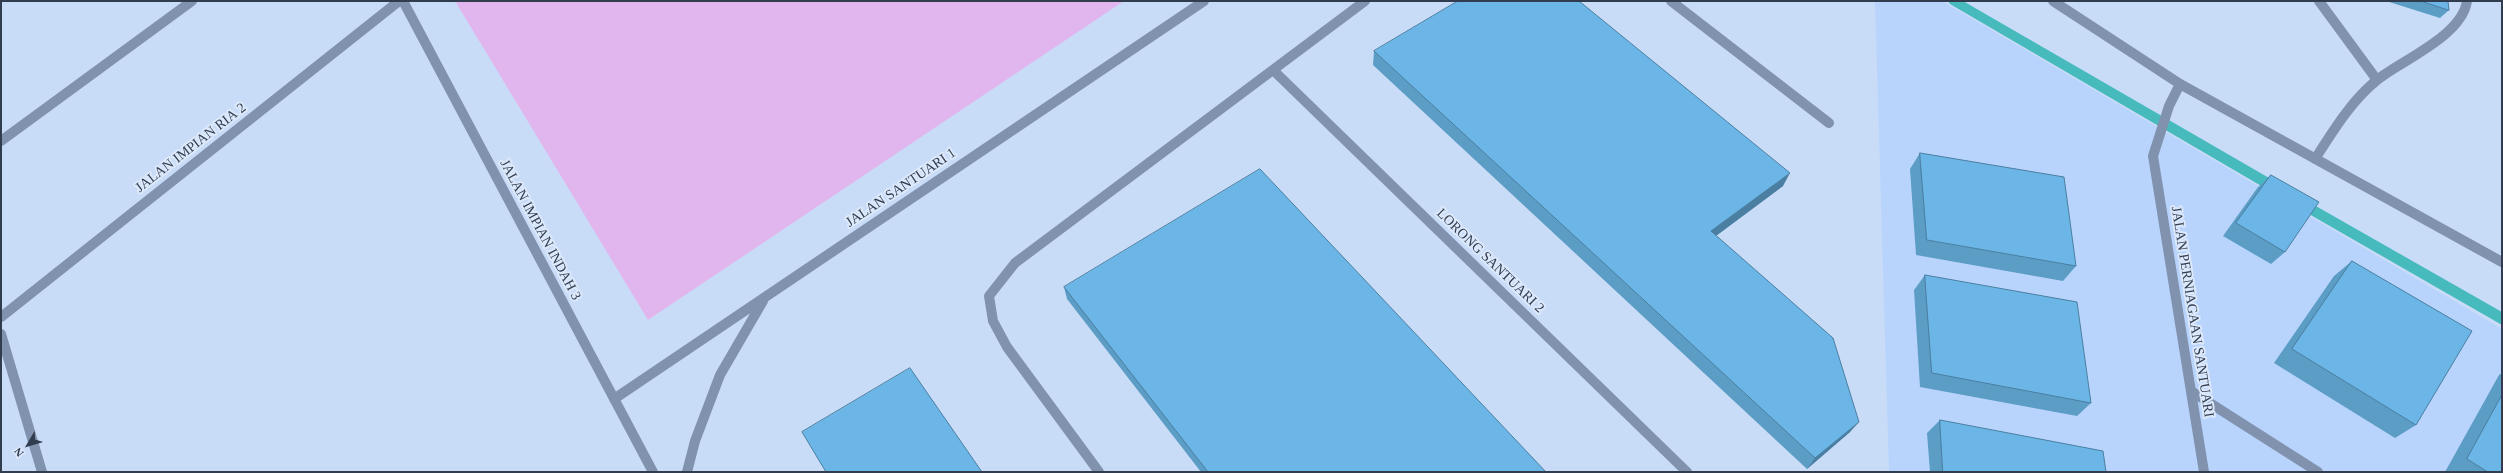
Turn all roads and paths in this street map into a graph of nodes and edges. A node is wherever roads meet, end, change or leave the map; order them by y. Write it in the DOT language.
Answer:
graph roads {
  1 [pos="192,1"];
  2 [pos="399,1"];
  3 [pos="403,1"];
  4 [pos="1204,1"];
  5 [pos="1365,1"];
  6 [pos="1671,1"];
  7 [pos="2053,1"];
  8 [pos="2319,1"];
  9 [pos="2467,1"];
  10 [pos="1273,70"];
  11 [pos="2377,80"];
  12 [pos="2180,84"];
  13 [pos="1829,123"];
  14 [pos="1,141"];
  15 [pos="2316,159"];
  16 [pos="2502,262"];
  17 [pos="765,298"];
  18 [pos="1,317"];
  19 [pos="1,334"];
  20 [pos="2191,391"];
  21 [pos="614,399"];
  22 [pos="42,472"];
  23 [pos="653,472"];
  24 [pos="687,472"];
  25 [pos="1099,472"];
  26 [pos="1687,472"];
  27 [pos="2204,472"];
  28 [pos="2318,472"];
  1 -- 14 [label="street"];
  2 -- 18 [label="street, JALAN IMPIAN RIA 2"];
  3 -- 21 [label="street, JALAN IMPIAN INDAH 3"];
  4 -- 17 [label="street, JALAN SANTUARI 1"];
  5 -- 10 [label="street"];
  6 -- 13 [label="street"];
  7 -- 12 [label="street"];
  8 -- 11 [label="street"];
  9 -- 11 [label="street"];
  10 -- 25 [label="street"];
  10 -- 26 [label="street, LORONG SANTUARI 2"];
  11 -- 15 [label="street"];
  12 -- 15 [label="street"];
  12 -- 20 [label="street, JALAN PERNIAGAAN SANTUARI"];
  15 -- 16 [label="street"];
  17 -- 21 [label="street, JALAN SANTUARI 1"];
  17 -- 24 [label="street"];
  19 -- 22 [label="street"];
  20 -- 27 [label="street, JALAN PERNIAGAAN SANTUARI"];
  20 -- 28 [label="street"];
  21 -- 23 [label="street, JALAN IMPIAN INDAH 3"];
}
